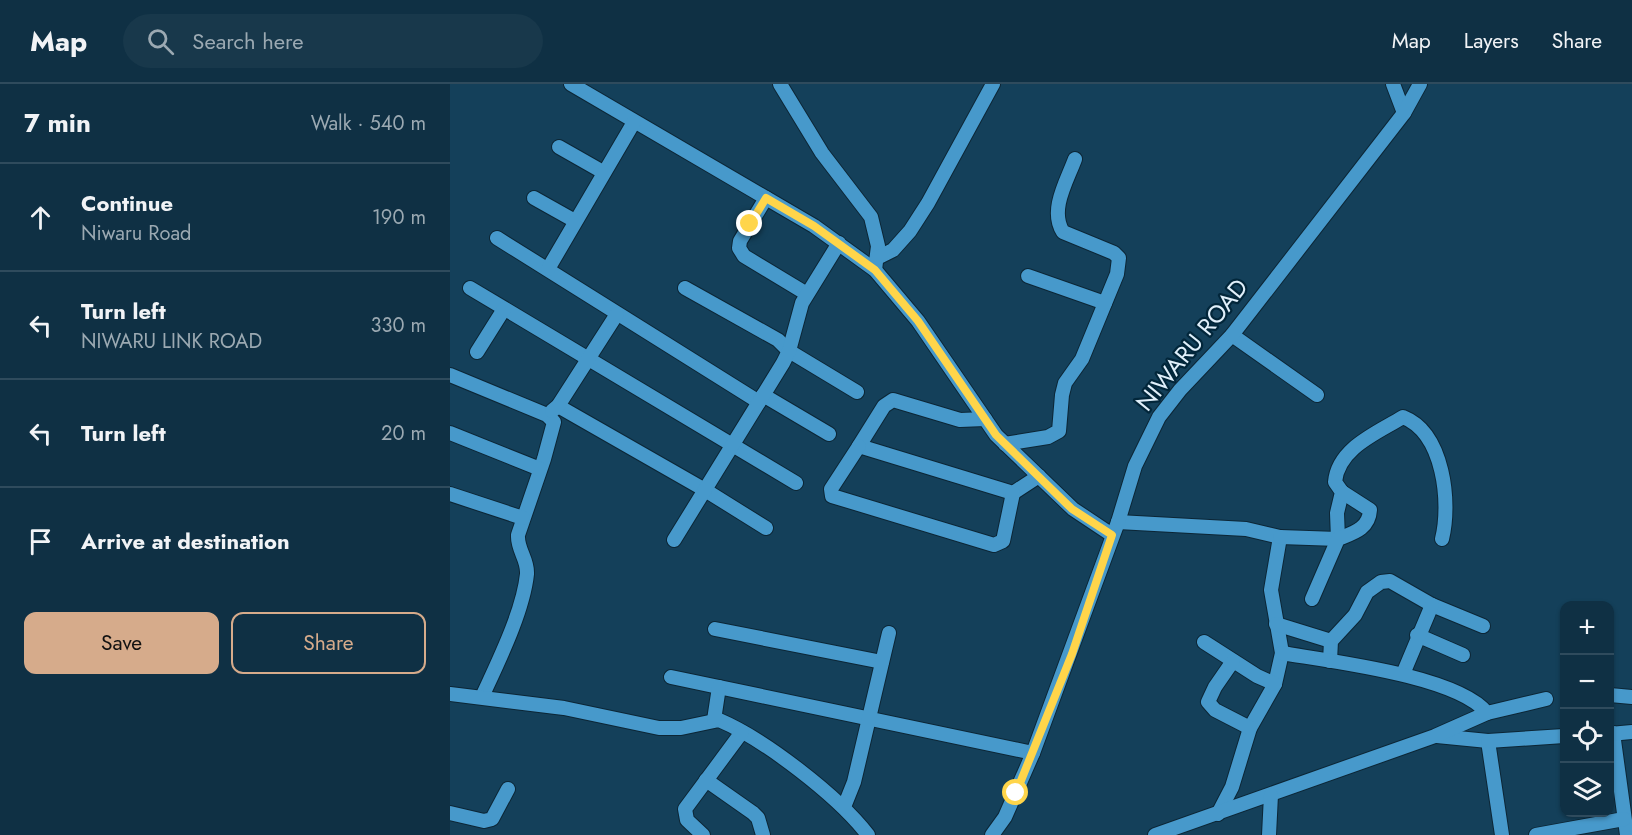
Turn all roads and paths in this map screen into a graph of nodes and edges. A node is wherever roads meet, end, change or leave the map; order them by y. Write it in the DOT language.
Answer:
graph roads {
  1 [pos="572,84"];
  2 [pos="780,84"];
  3 [pos="993,84"];
  4 [pos="1394,84"];
  5 [pos="1420,84"];
  6 [pos="1404,113"];
  7 [pos="634,122"];
  8 [pos="559,147"];
  9 [pos="1075,159"];
  10 [pos="603,172"];
  11 [pos="534,198"];
  12 [pos="766,198"];
  13 [pos="575,221"];
  14 [pos="497,238"];
  15 [pos="839,243"];
  16 [pos="876,264"];
  17 [pos="548,269"];
  18 [pos="1028,276"];
  19 [pos="470,288"];
  20 [pos="684,288"];
  21 [pos="807,294"];
  22 [pos="1105,303"];
  23 [pos="504,309"];
  24 [pos="617,314"];
  25 [pos="1232,335"];
  26 [pos="789,351"];
  27 [pos="477,352"];
  28 [pos="588,360"];
  29 [pos="450,375"];
  30 [pos="857,392"];
  31 [pos="1317,395"];
  32 [pos="761,398"];
  33 [pos="553,411"];
  34 [pos="985,419"];
  35 [pos="450,433"];
  36 [pos="829,434"];
  37 [pos="1005,444"];
  38 [pos="859,446"];
  39 [pos="732,447"];
  40 [pos="540,469"];
  41 [pos="1039,476"];
  42 [pos="796,483"];
  43 [pos="705,490"];
  44 [pos="1341,492"];
  45 [pos="1013,493"];
  46 [pos="450,494"];
  47 [pos="523,518"];
  48 [pos="766,528"];
  49 [pos="1115,528"];
  50 [pos="1280,537"];
  51 [pos="1338,539"];
  52 [pos="1442,539"];
  53 [pos="675,540"];
  54 [pos="1312,599"];
  55 [pos="1431,605"];
  56 [pos="1276,624"];
  57 [pos="1483,626"];
  58 [pos="715,629"];
  59 [pos="889,633"];
  60 [pos="1417,635"];
  61 [pos="1331,641"];
  62 [pos="1204,642"];
  63 [pos="1282,654"];
  64 [pos="1462,655"];
  65 [pos="1233,661"];
  66 [pos="1330,661"];
  67 [pos="882,662"];
  68 [pos="1403,674"];
  69 [pos="671,677"];
  70 [pos="1275,684"];
  71 [pos="719,687"];
  72 [pos="450,694"];
  73 [pos="1614,695"];
  74 [pos="482,697"];
  75 [pos="1632,697"];
  76 [pos="1546,699"];
  77 [pos="1487,713"];
  78 [pos="869,718"];
  79 [pos="714,720"];
  80 [pos="1250,728"];
  81 [pos="742,732"];
  82 [pos="1632,732"];
  83 [pos="1614,734"];
  84 [pos="1435,736"];
  85 [pos="1560,736"];
  86 [pos="1488,741"];
  87 [pos="1033,753"];
  88 [pos="1614,754"];
  89 [pos="706,780"];
  90 [pos="508,789"];
  91 [pos="1271,795"];
  92 [pos="844,807"];
  93 [pos="450,813"];
  94 [pos="1218,814"];
  95 [pos="1624,819"];
  96 [pos="1629,834"];
  97 [pos="703,835"];
  98 [pos="763,835"];
  99 [pos="868,835"];
  100 [pos="992,835"];
  101 [pos="1155,835"];
  102 [pos="1269,835"];
  103 [pos="1502,835"];
  104 [pos="1536,835"];
  1 -- 7 [label="street"];
  2 -- 16 [label="street"];
  3 -- 16 [label="street"];
  4 -- 6 [label="street"];
  5 -- 6 [label="street, NIWARU ROAD"];
  6 -- 25 [label="street, NIWARU ROAD"];
  7 -- 10 [label="street"];
  7 -- 12 [label="street"];
  8 -- 10 [label="street"];
  9 -- 22 [label="street"];
  10 -- 13 [label="street"];
  11 -- 13 [label="street"];
  12 -- 15 [label="street"];
  12 -- 21 [label="street"];
  13 -- 17 [label="street"];
  14 -- 17 [label="street"];
  15 -- 16 [label="street"];
  15 -- 21 [label="street"];
  16 -- 34 [label="street"];
  17 -- 24 [label="street"];
  18 -- 22 [label="street"];
  19 -- 23 [label="street"];
  20 -- 26 [label="street"];
  21 -- 26 [label="street"];
  22 -- 37 [label="street"];
  23 -- 27 [label="street"];
  23 -- 28 [label="street"];
  24 -- 28 [label="street"];
  24 -- 32 [label="street"];
  25 -- 31 [label="street"];
  25 -- 49 [label="street, NIWARU ROAD"];
  26 -- 30 [label="street"];
  26 -- 32 [label="street"];
  28 -- 33 [label="street"];
  28 -- 39 [label="street"];
  29 -- 33 [label="street"];
  32 -- 36 [label="street"];
  32 -- 39 [label="street"];
  33 -- 40 [label="street"];
  33 -- 43 [label="street"];
  34 -- 37 [label="street"];
  34 -- 38 [label="street"];
  35 -- 40 [label="street"];
  37 -- 41 [label="street"];
  38 -- 45 [label="street"];
  38 -- 45 [label="street"];
  39 -- 42 [label="street"];
  39 -- 43 [label="street"];
  40 -- 47 [label="street"];
  41 -- 45 [label="street"];
  41 -- 49 [label="street"];
  43 -- 48 [label="street"];
  43 -- 53 [label="street"];
  44 -- 51 [label="street"];
  44 -- 51 [label="street"];
  44 -- 52 [label="street"];
  46 -- 47 [label="street"];
  47 -- 74 [label="street"];
  49 -- 50 [label="street"];
  49 -- 87 [label="street, NIWARU ROAD"];
  50 -- 51 [label="street"];
  50 -- 56 [label="street"];
  51 -- 54 [label="street"];
  55 -- 57 [label="street"];
  55 -- 60 [label="street"];
  55 -- 61 [label="street"];
  56 -- 61 [label="street"];
  56 -- 63 [label="street"];
  58 -- 67 [label="street"];
  59 -- 67 [label="street"];
  60 -- 64 [label="street"];
  60 -- 68 [label="street"];
  61 -- 66 [label="street"];
  62 -- 65 [label="street"];
  63 -- 66 [label="street"];
  63 -- 70 [label="street"];
  65 -- 70 [label="street"];
  65 -- 80 [label="street"];
  66 -- 68 [label="street"];
  67 -- 78 [label="street"];
  68 -- 77 [label="street"];
  69 -- 71 [label="street"];
  70 -- 80 [label="street"];
  71 -- 78 [label="street"];
  71 -- 79 [label="street"];
  72 -- 74 [label="street"];
  73 -- 75 [label="street"];
  74 -- 79 [label="street"];
  76 -- 77 [label="street"];
  77 -- 84 [label="street"];
  78 -- 87 [label="street"];
  78 -- 92 [label="street"];
  79 -- 81 [label="street"];
  80 -- 94 [label="street"];
  81 -- 89 [label="street"];
  81 -- 92 [label="street"];
  82 -- 83 [label="street"];
  84 -- 86 [label="street"];
  84 -- 91 [label="street"];
  85 -- 86 [label="street"];
  86 -- 103 [label="street"];
  87 -- 100 [label="street, NIWARU ROAD"];
  88 -- 95 [label="street"];
  89 -- 97 [label="street"];
  89 -- 98 [label="street"];
  90 -- 93 [label="street"];
  91 -- 94 [label="street"];
  91 -- 102 [label="street"];
  92 -- 99 [label="street"];
  94 -- 101 [label="street"];
  95 -- 96 [label="street"];
  95 -- 104 [label="street"];
}
